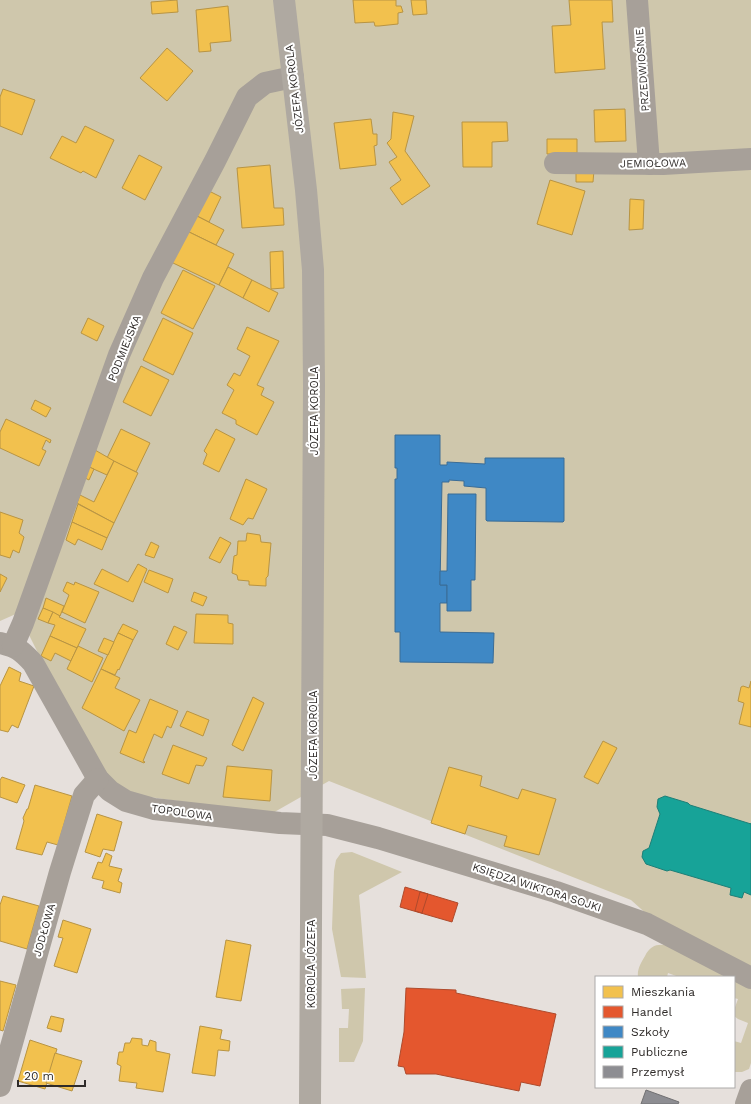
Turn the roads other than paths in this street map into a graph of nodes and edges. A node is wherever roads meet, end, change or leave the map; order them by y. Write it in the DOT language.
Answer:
graph roads {
  1 [pos="284,0"];
  2 [pos="638,0"];
  3 [pos="293,78"];
  4 [pos="751,159"];
  5 [pos="555,163"];
  6 [pos="649,164"];
  7 [pos="7,644"];
  8 [pos="98,779"];
  9 [pos="313,825"];
  10 [pos="751,978"];
  11 [pos="0,1086"];
  12 [pos="751,1090"];
  13 [pos="310,1104"];
  14 [pos="746,1104"];
  1 -- 3 [label="highway, JÓZEFA KOROLA"];
  2 -- 6 [label="street, PRZEDWIOŚNIE"];
  3 -- 7 [label="street, PODMIEJSKA"];
  3 -- 9 [label="highway, JÓZEFA KOROLA"];
  4 -- 6 [label="street, JEMIOŁOWA"];
  5 -- 6 [label="street, JEMIOŁOWA"];
  7 -- 8 [label="street, TOPOLOWA"];
  8 -- 9 [label="street, TOPOLOWA"];
  8 -- 11 [label="street, JODŁOWA"];
  9 -- 10 [label="street, KSIĘDZA WIKTORA SOJKI"];
  9 -- 13 [label="highway, KOROLA JÓZEFA"];
  12 -- 14 [label="street"];
}
